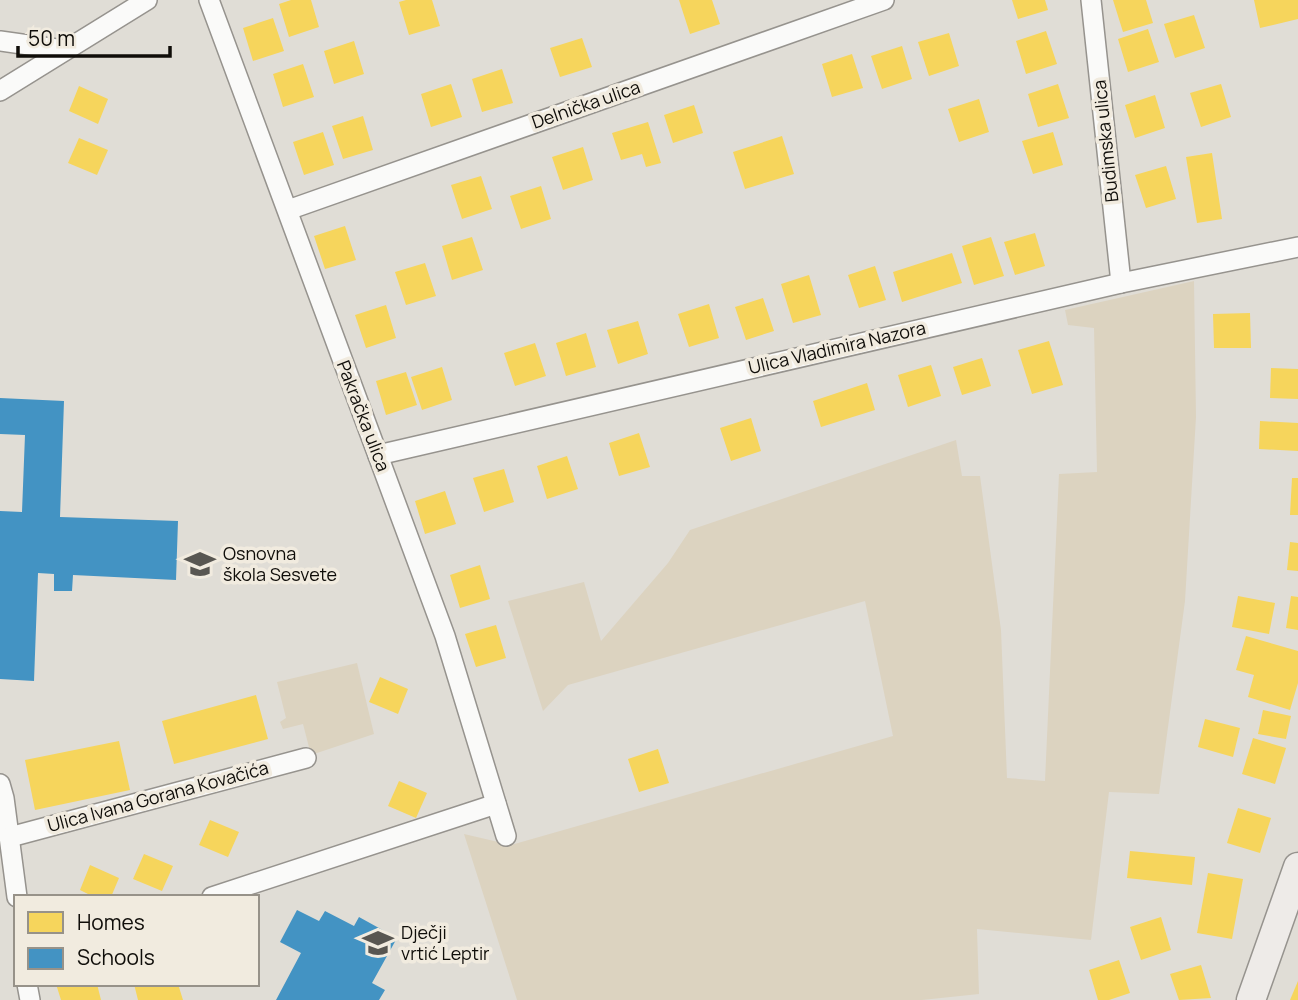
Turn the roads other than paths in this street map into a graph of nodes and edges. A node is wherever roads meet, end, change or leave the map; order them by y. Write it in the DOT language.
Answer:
graph roads {
  1 [pos="146,0"];
  2 [pos="209,0"];
  3 [pos="884,0"];
  4 [pos="1091,0"];
  5 [pos="0,41"];
  6 [pos="64,50"];
  7 [pos="0,91"];
  8 [pos="288,210"];
  9 [pos="1298,247"];
  10 [pos="1121,283"];
  11 [pos="377,455"];
  12 [pos="306,758"];
  13 [pos="0,784"];
  14 [pos="496,804"];
  15 [pos="506,836"];
  16 [pos="10,837"];
  17 [pos="1298,867"];
  18 [pos="17,895"];
  19 [pos="218,895"];
  20 [pos="1251,1000"];
  1 -- 6 [label="street"];
  2 -- 8 [label="street, Pakračka ulica"];
  3 -- 8 [label="street, Delnička ulica"];
  4 -- 10 [label="street, Budimska ulica"];
  5 -- 6 [label="street"];
  6 -- 7 [label="street"];
  8 -- 11 [label="street, Pakračka ulica"];
  9 -- 10 [label="street, Ulica Vladimira Nazora"];
  10 -- 11 [label="street, Ulica Vladimira Nazora"];
  11 -- 14 [label="street, Pakračka ulica"];
  12 -- 16 [label="street, Ulica Ivana Gorana Kovačića"];
  13 -- 16 [label="street"];
  14 -- 15 [label="street, Pakračka ulica"];
  14 -- 19 [label="street"];
  16 -- 18 [label="street"];
  17 -- 20 [label="main road"];
}
